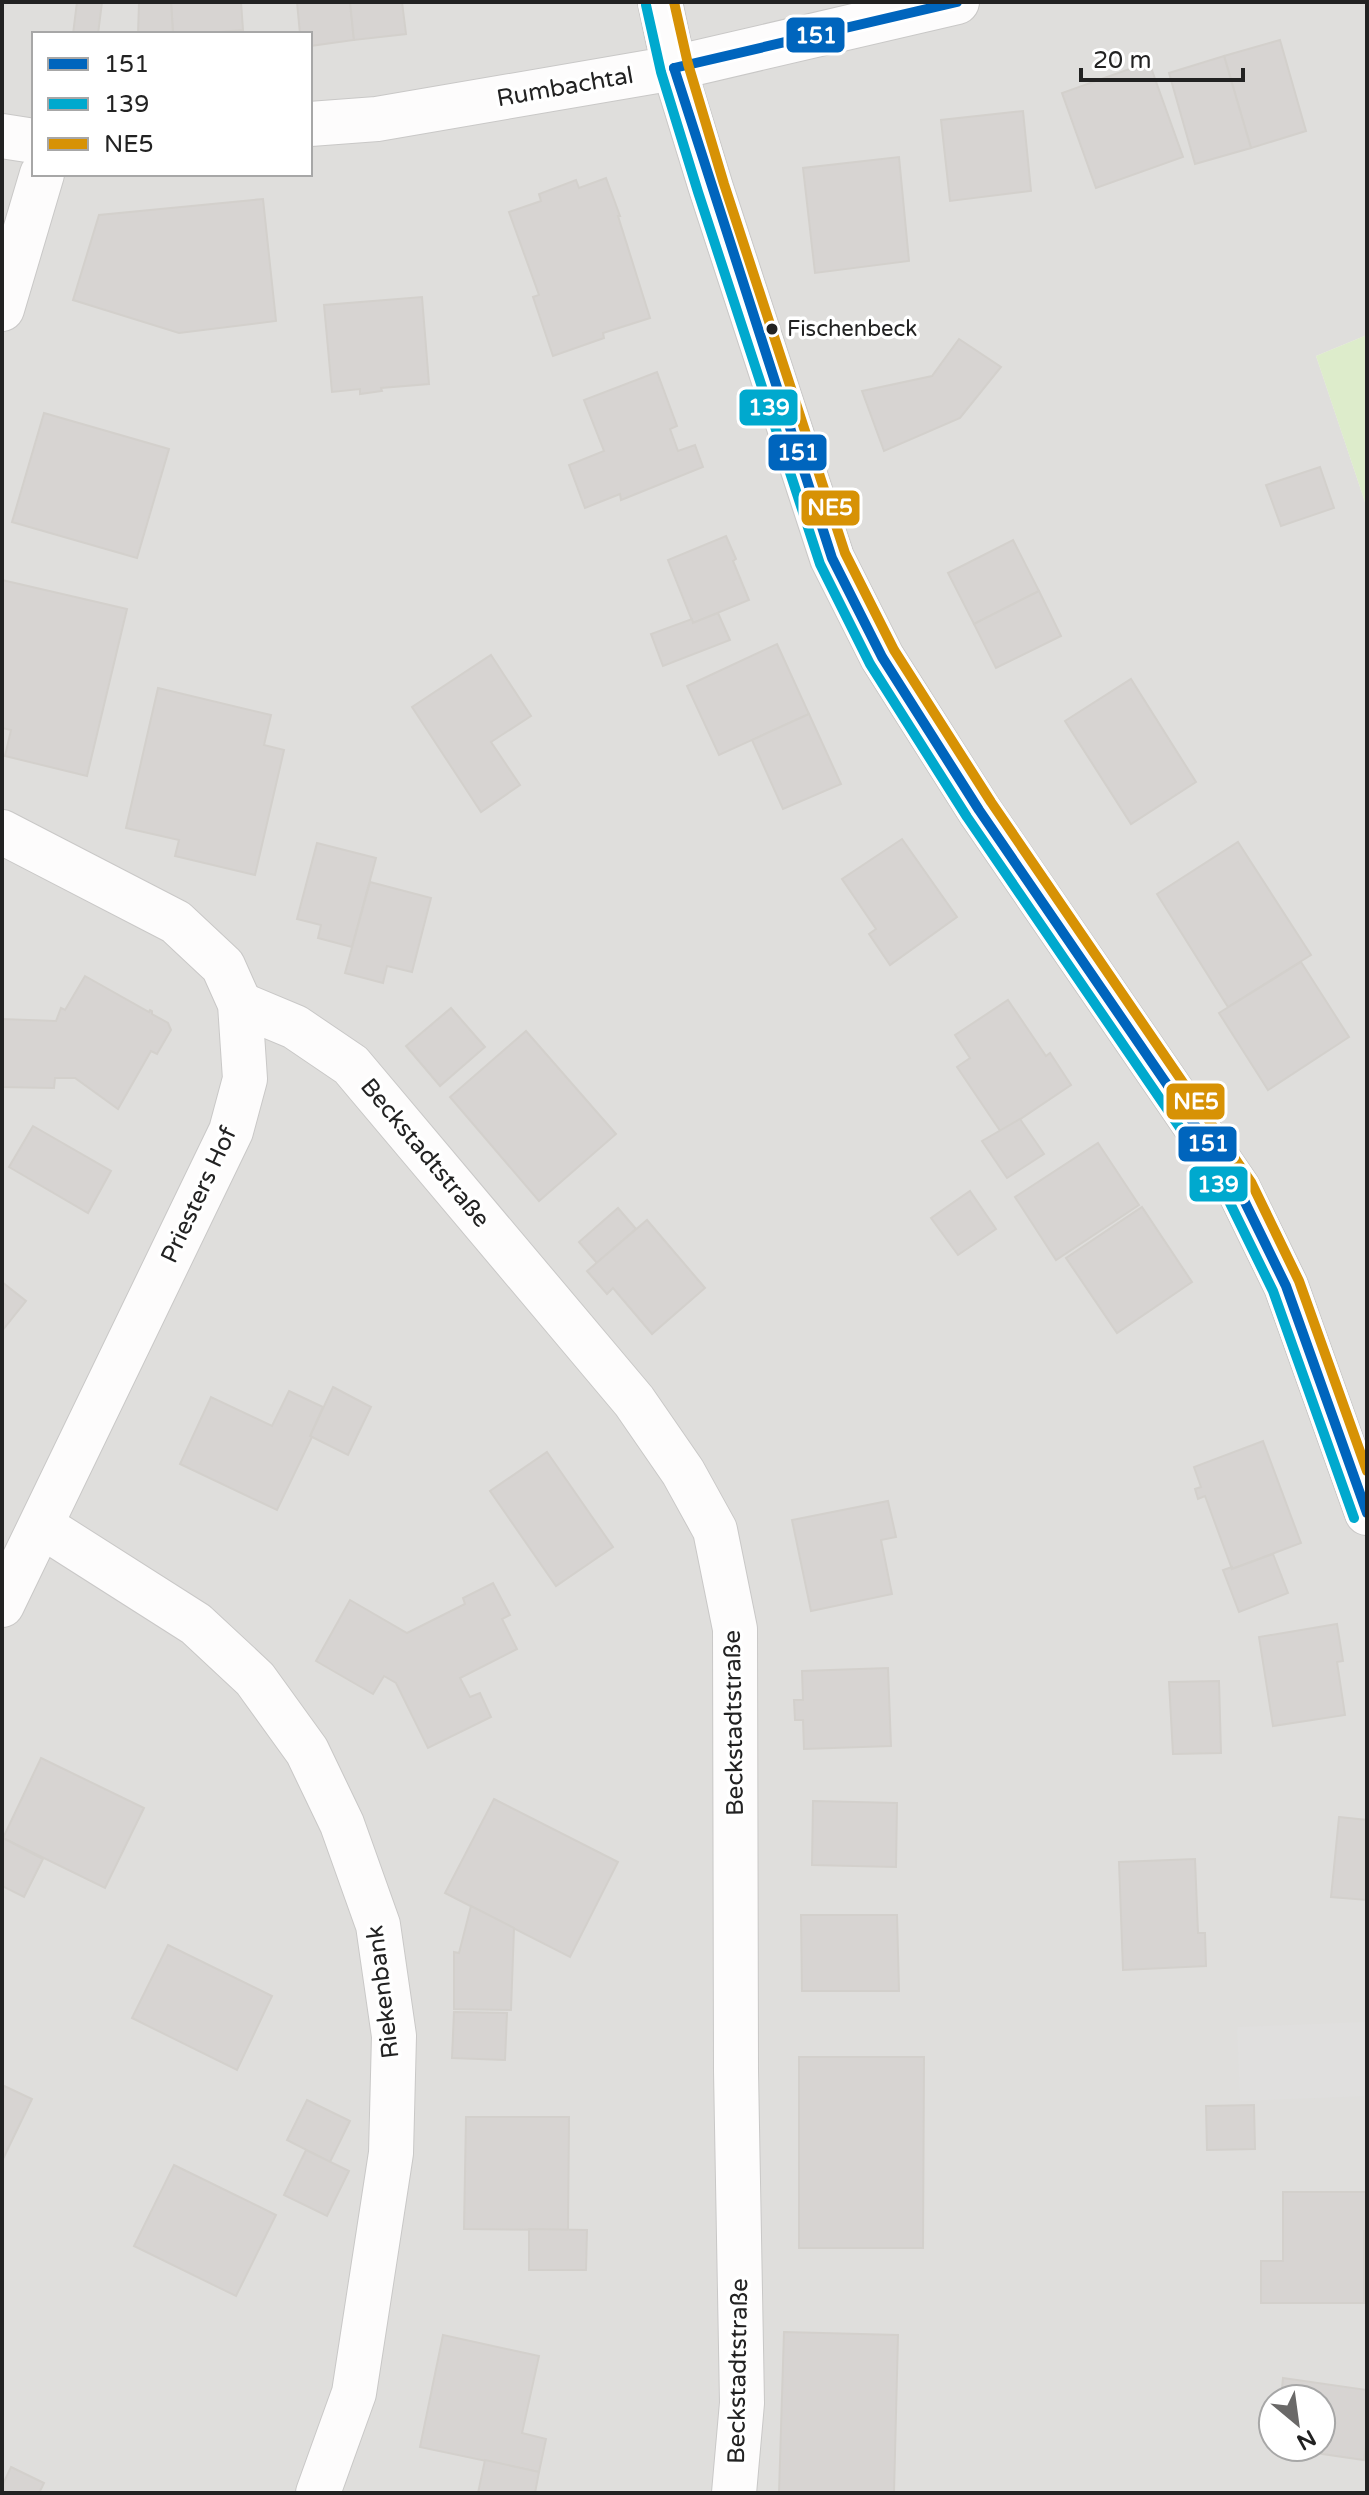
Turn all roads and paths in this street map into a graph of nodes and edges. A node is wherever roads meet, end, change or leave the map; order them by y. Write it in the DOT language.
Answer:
graph roads {
  1 [pos="660,2"];
  2 [pos="957,2"];
  3 [pos="674,68"];
  4 [pos="312,124"];
  5 [pos="2,136"];
  6 [pos="32,141"];
  7 [pos="41,176"];
  8 [pos="2,309"];
  9 [pos="2,832"];
  10 [pos="240,1004"];
  11 [pos="1367,1513"];
  12 [pos="42,1526"];
  13 [pos="2,1605"];
  14 [pos="318,2493"];
  15 [pos="734,2493"];
  1 -- 3 [label="street"];
  2 -- 3 [label="street, Rumbachtal"];
  3 -- 4 [label="street, Rumbachtal"];
  3 -- 11 [label="street"];
  5 -- 6 [label="street"];
  7 -- 8 [label="street"];
  9 -- 10 [label="street, Priesters Hof"];
  10 -- 12 [label="street, Priesters Hof"];
  10 -- 15 [label="street, Beckstadtstraße"];
  12 -- 13 [label="street, Priesters Hof"];
  12 -- 14 [label="street, Riekenbank"];
}
